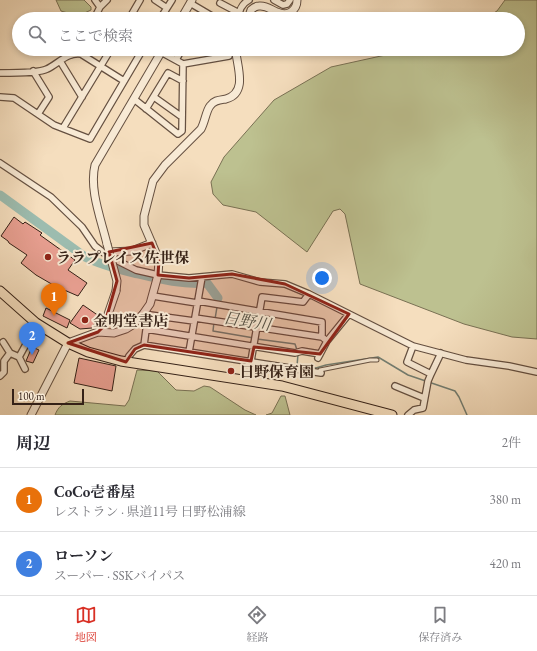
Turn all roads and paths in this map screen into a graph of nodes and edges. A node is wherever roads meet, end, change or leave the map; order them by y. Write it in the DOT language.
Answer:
graph roads {
  1 [pos="95,0"];
  2 [pos="106,0"];
  3 [pos="140,0"];
  4 [pos="155,0"];
  5 [pos="172,0"];
  6 [pos="249,0"];
  7 [pos="274,0"];
  8 [pos="290,0"];
  9 [pos="297,0"];
  10 [pos="191,2"];
  11 [pos="223,3"];
  12 [pos="100,7"];
  13 [pos="167,8"];
  14 [pos="98,12"];
  15 [pos="133,12"];
  16 [pos="164,12"];
  17 [pos="185,12"];
  18 [pos="204,12"];
  19 [pos="233,12"];
  20 [pos="239,12"];
  21 [pos="250,12"];
  22 [pos="277,12"];
  23 [pos="292,12"];
  24 [pos="68,56"];
  25 [pos="84,56"];
  26 [pos="107,56"];
  27 [pos="139,56"];
  28 [pos="159,56"];
  29 [pos="170,56"];
  30 [pos="178,56"];
  31 [pos="228,56"];
  32 [pos="236,56"];
  33 [pos="218,58"];
  34 [pos="176,60"];
  35 [pos="60,61"];
  36 [pos="183,64"];
  37 [pos="101,66"];
  38 [pos="33,71"];
  39 [pos="0,73"];
  40 [pos="124,81"];
  41 [pos="183,81"];
  42 [pos="0,97"];
  43 [pos="82,97"];
  44 [pos="154,97"];
  45 [pos="134,99"];
  46 [pos="146,109"];
  47 [pos="38,114"];
  48 [pos="182,117"];
  49 [pos="63,128"];
  50 [pos="0,163"];
  51 [pos="152,243"];
  52 [pos="107,253"];
  53 [pos="116,260"];
  54 [pos="158,274"];
  55 [pos="202,278"];
  56 [pos="0,292"];
  57 [pos="309,294"];
  58 [pos="153,296"];
  59 [pos="198,302"];
  60 [pos="260,311"];
  61 [pos="146,314"];
  62 [pos="349,314"];
  63 [pos="194,319"];
  64 [pos="35,323"];
  65 [pos="257,328"];
  66 [pos="146,329"];
  67 [pos="98,332"];
  68 [pos="192,336"];
  69 [pos="322,337"];
  70 [pos="327,341"];
  71 [pos="3,342"];
  72 [pos="68,343"];
  73 [pos="144,345"];
  74 [pos="413,346"];
  75 [pos="254,347"];
  76 [pos="189,352"];
  77 [pos="10,353"];
  78 [pos="441,353"];
  79 [pos="20,357"];
  80 [pos="377,360"];
  81 [pos="251,361"];
  82 [pos="126,362"];
  83 [pos="25,368"];
  84 [pos="321,371"];
  85 [pos="537,372"];
  86 [pos="431,374"];
  87 [pos="0,376"];
  88 [pos="395,386"];
  89 [pos="424,398"];
  90 [pos="31,415"];
  91 [pos="392,415"];
  92 [pos="408,415"];
  1 -- 12 [label="street"];
  2 -- 12 [label="street"];
  3 -- 15 [label="street"];
  4 -- 13 [label="street"];
  5 -- 13 [label="street"];
  6 -- 20 [label="street"];
  7 -- 8 [label="street"];
  9 -- 23 [label="street"];
  10 -- 17 [label="street"];
  10 -- 18 [label="street"];
  11 -- 19 [label="street"];
  12 -- 14 [label="street"];
  13 -- 16 [label="street"];
  21 -- 22 [label="street"];
  24 -- 35 [label="street"];
  25 -- 37 [label="street"];
  26 -- 37 [label="street"];
  27 -- 40 [label="street"];
  28 -- 45 [label="street"];
  29 -- 34 [label="street"];
  30 -- 34 [label="street"];
  31 -- 33 [label="street"];
  32 -- 51 [label="street"];
  33 -- 36 [label="street"];
  34 -- 36 [label="street"];
  35 -- 38 [label="street"];
  35 -- 43 [label="street"];
  36 -- 41 [label="street"];
  37 -- 40 [label="street"];
  37 -- 43 [label="street"];
  38 -- 39 [label="street"];
  38 -- 47 [label="street"];
  40 -- 49 [label="street"];
  41 -- 44 [label="street"];
  41 -- 48 [label="street"];
  42 -- 47 [label="street"];
  43 -- 49 [label="street"];
  44 -- 46 [label="street"];
  44 -- 48 [label="street"];
  45 -- 46 [label="street"];
  45 -- 52 [label="street, bridge"];
  46 -- 48 [label="street"];
  47 -- 49 [label="street"];
  50 -- 52 [label="street"];
  51 -- 52 [label="street"];
  51 -- 54 [label="street"];
  52 -- 67 [label="street, bridge"];
  53 -- 54 [label="street"];
  54 -- 55 [label="street"];
  54 -- 58 [label="street"];
  55 -- 57 [label="street"];
  55 -- 59 [label="street"];
  56 -- 64 [label="main road"];
  57 -- 60 [label="street"];
  57 -- 62 [label="street"];
  58 -- 59 [label="street"];
  58 -- 61 [label="street"];
  59 -- 60 [label="street"];
  59 -- 63 [label="street"];
  60 -- 65 [label="street"];
  60 -- 69 [label="street"];
  61 -- 63 [label="street"];
  61 -- 66 [label="street"];
  61 -- 67 [label="street"];
  62 -- 70 [label="street"];
  62 -- 74 [label="street"];
  63 -- 65 [label="street"];
  63 -- 68 [label="street"];
  64 -- 72 [label="main road"];
  64 -- 79 [label="street"];
  65 -- 69 [label="street"];
  65 -- 75 [label="street"];
  66 -- 68 [label="street"];
  66 -- 73 [label="street"];
  67 -- 72 [label="street"];
  68 -- 75 [label="street"];
  68 -- 76 [label="street"];
  69 -- 70 [label="street"];
  70 -- 75 [label="street"];
  71 -- 77 [label="street"];
  72 -- 82 [label="main road"];
  72 -- 90 [label="street"];
  73 -- 76 [label="street"];
  73 -- 82 [label="street"];
  74 -- 78 [label="street"];
  74 -- 86 [label="street"];
  75 -- 81 [label="street"];
  76 -- 81 [label="street"];
  77 -- 79 [label="street"];
  77 -- 87 [label="street"];
  78 -- 85 [label="street"];
  78 -- 86 [label="street"];
  79 -- 83 [label="street"];
  80 -- 84 [label="lane"];
  81 -- 84 [label="street"];
  82 -- 91 [label="main road"];
  86 -- 89 [label="street"];
  88 -- 89 [label="street"];
  89 -- 92 [label="street"];
}
